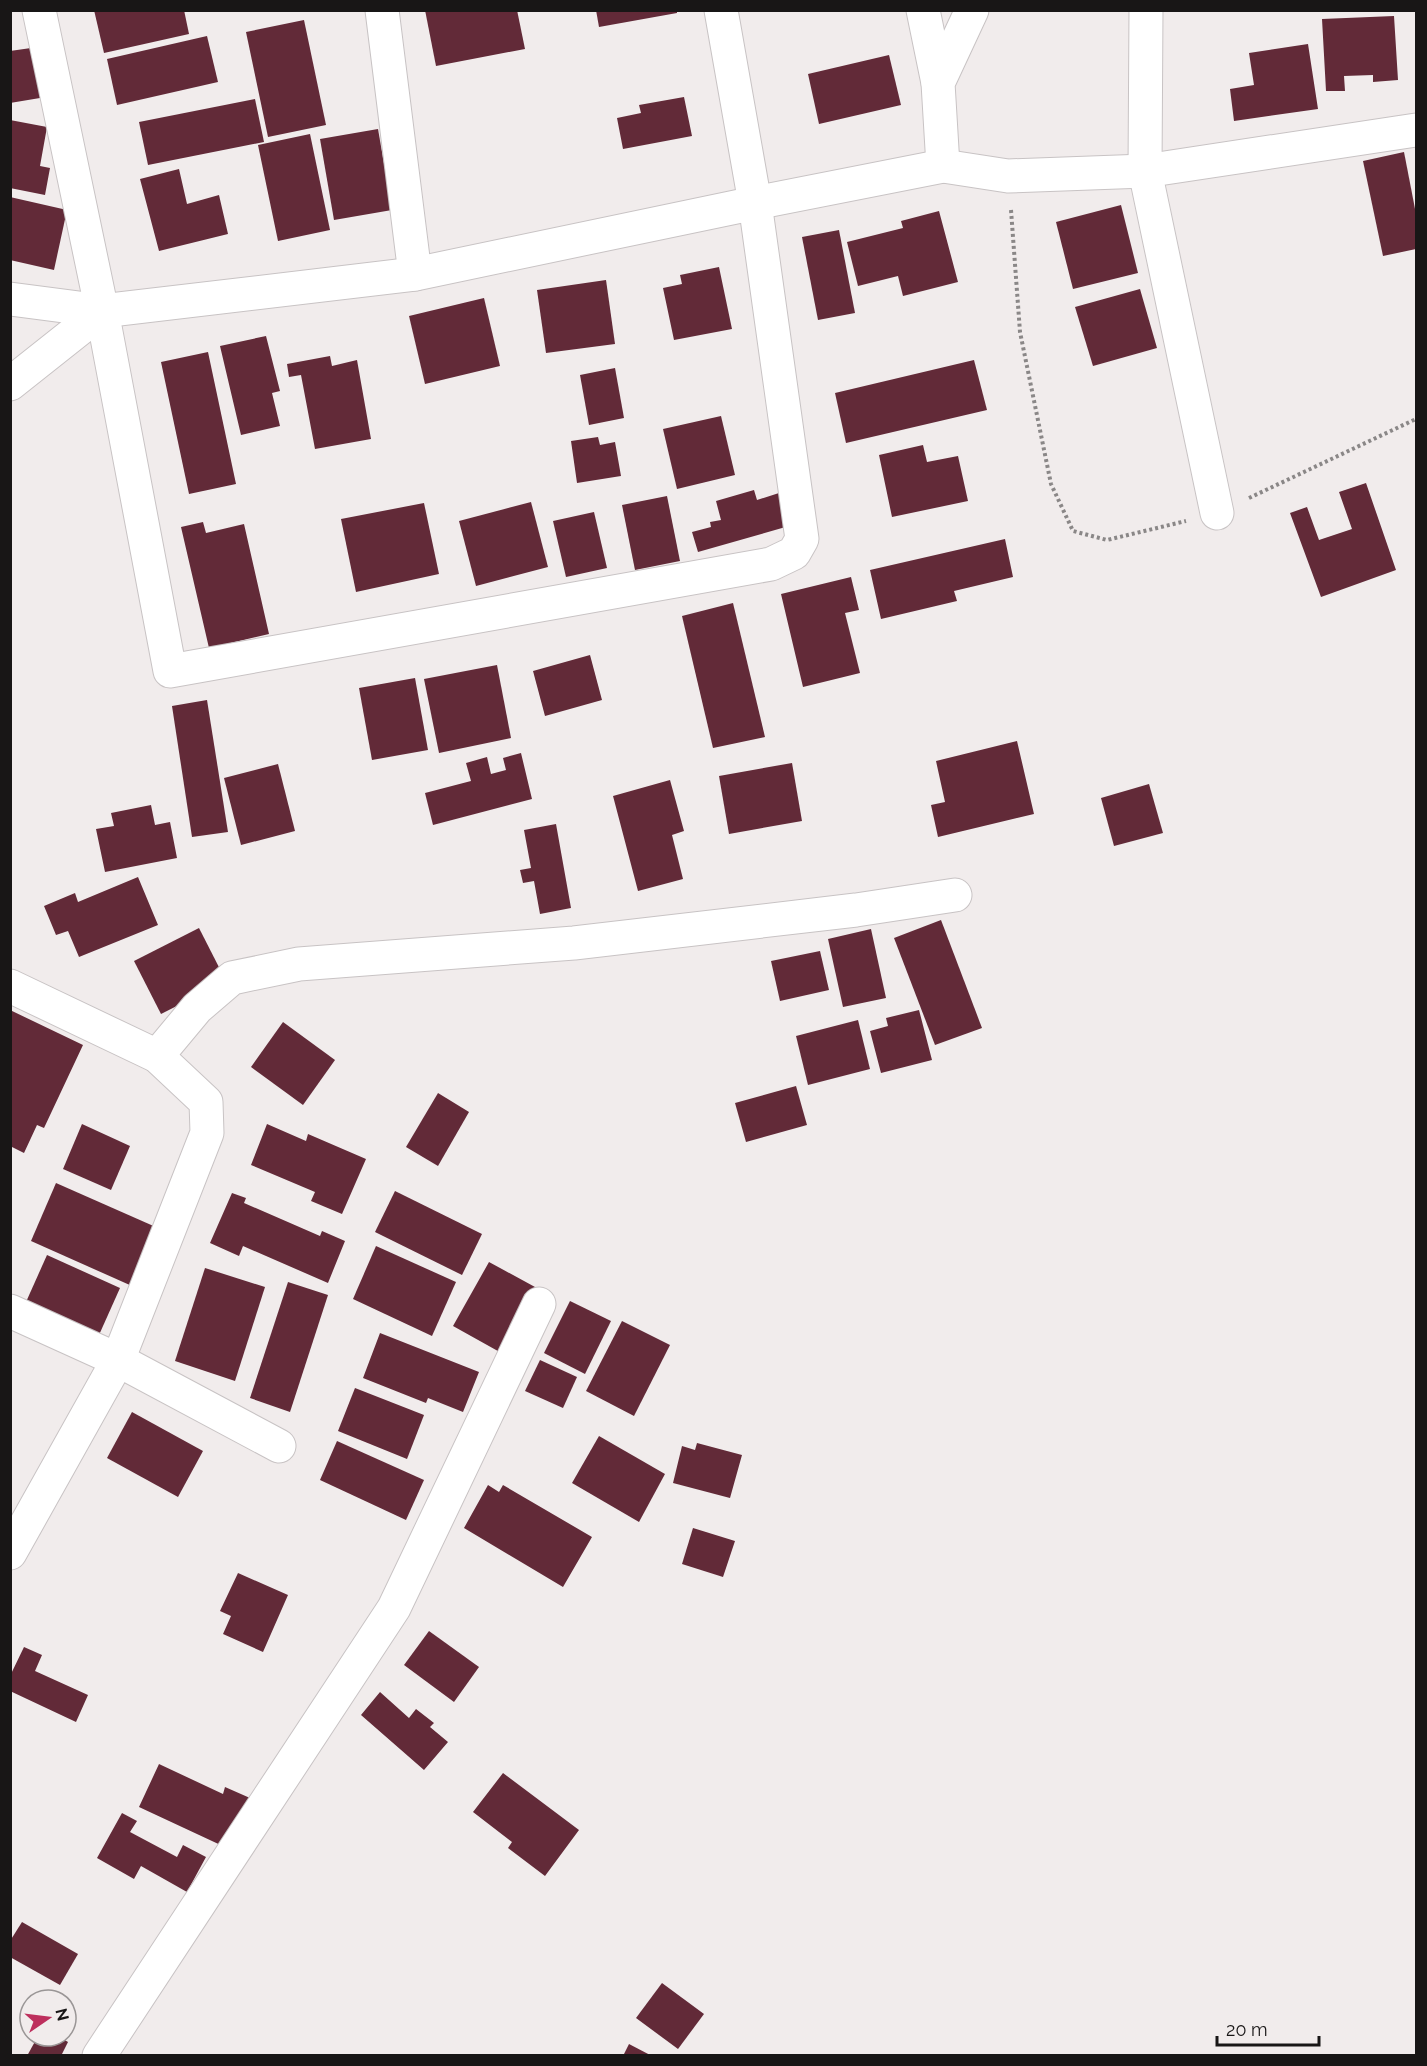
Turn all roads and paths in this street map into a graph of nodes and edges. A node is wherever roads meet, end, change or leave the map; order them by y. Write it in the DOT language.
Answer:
graph roads {
  1 [pos="39,10"];
  2 [pos="382,10"];
  3 [pos="721,10"];
  4 [pos="923,10"];
  5 [pos="972,10"];
  6 [pos="1146,10"];
  7 [pos="938,83"];
  8 [pos="1416,130"];
  9 [pos="943,166"];
  10 [pos="1145,171"];
  11 [pos="1008,176"];
  12 [pos="755,203"];
  13 [pos="415,274"];
  14 [pos="10,299"];
  15 [pos="102,311"];
  16 [pos="10,384"];
  17 [pos="1217,513"];
  18 [pos="1073,531"];
  19 [pos="955,895"];
  20 [pos="10,986"];
  21 [pos="157,1056"];
  22 [pos="539,1304"];
  23 [pos="10,1311"];
  24 [pos="118,1360"];
  25 [pos="279,1446"];
  26 [pos="10,1553"];
  27 [pos="99,2055"];
  1 -- 15 [label="street"];
  2 -- 13 [label="street"];
  3 -- 12 [label="street"];
  4 -- 7 [label="street"];
  5 -- 7 [label="street"];
  6 -- 10 [label="street"];
  7 -- 9 [label="street"];
  8 -- 10 [label="street"];
  9 -- 11 [label="street"];
  9 -- 12 [label="street"];
  10 -- 11 [label="street"];
  10 -- 17 [label="street"];
  11 -- 18 [label="path"];
  12 -- 13 [label="street"];
  12 -- 15 [label="street"];
  13 -- 15 [label="street"];
  14 -- 15 [label="street"];
  15 -- 16 [label="street"];
  19 -- 21 [label="street"];
  20 -- 21 [label="street"];
  21 -- 24 [label="street"];
  22 -- 27 [label="street"];
  23 -- 24 [label="street"];
  24 -- 25 [label="street"];
  24 -- 26 [label="street"];
}
